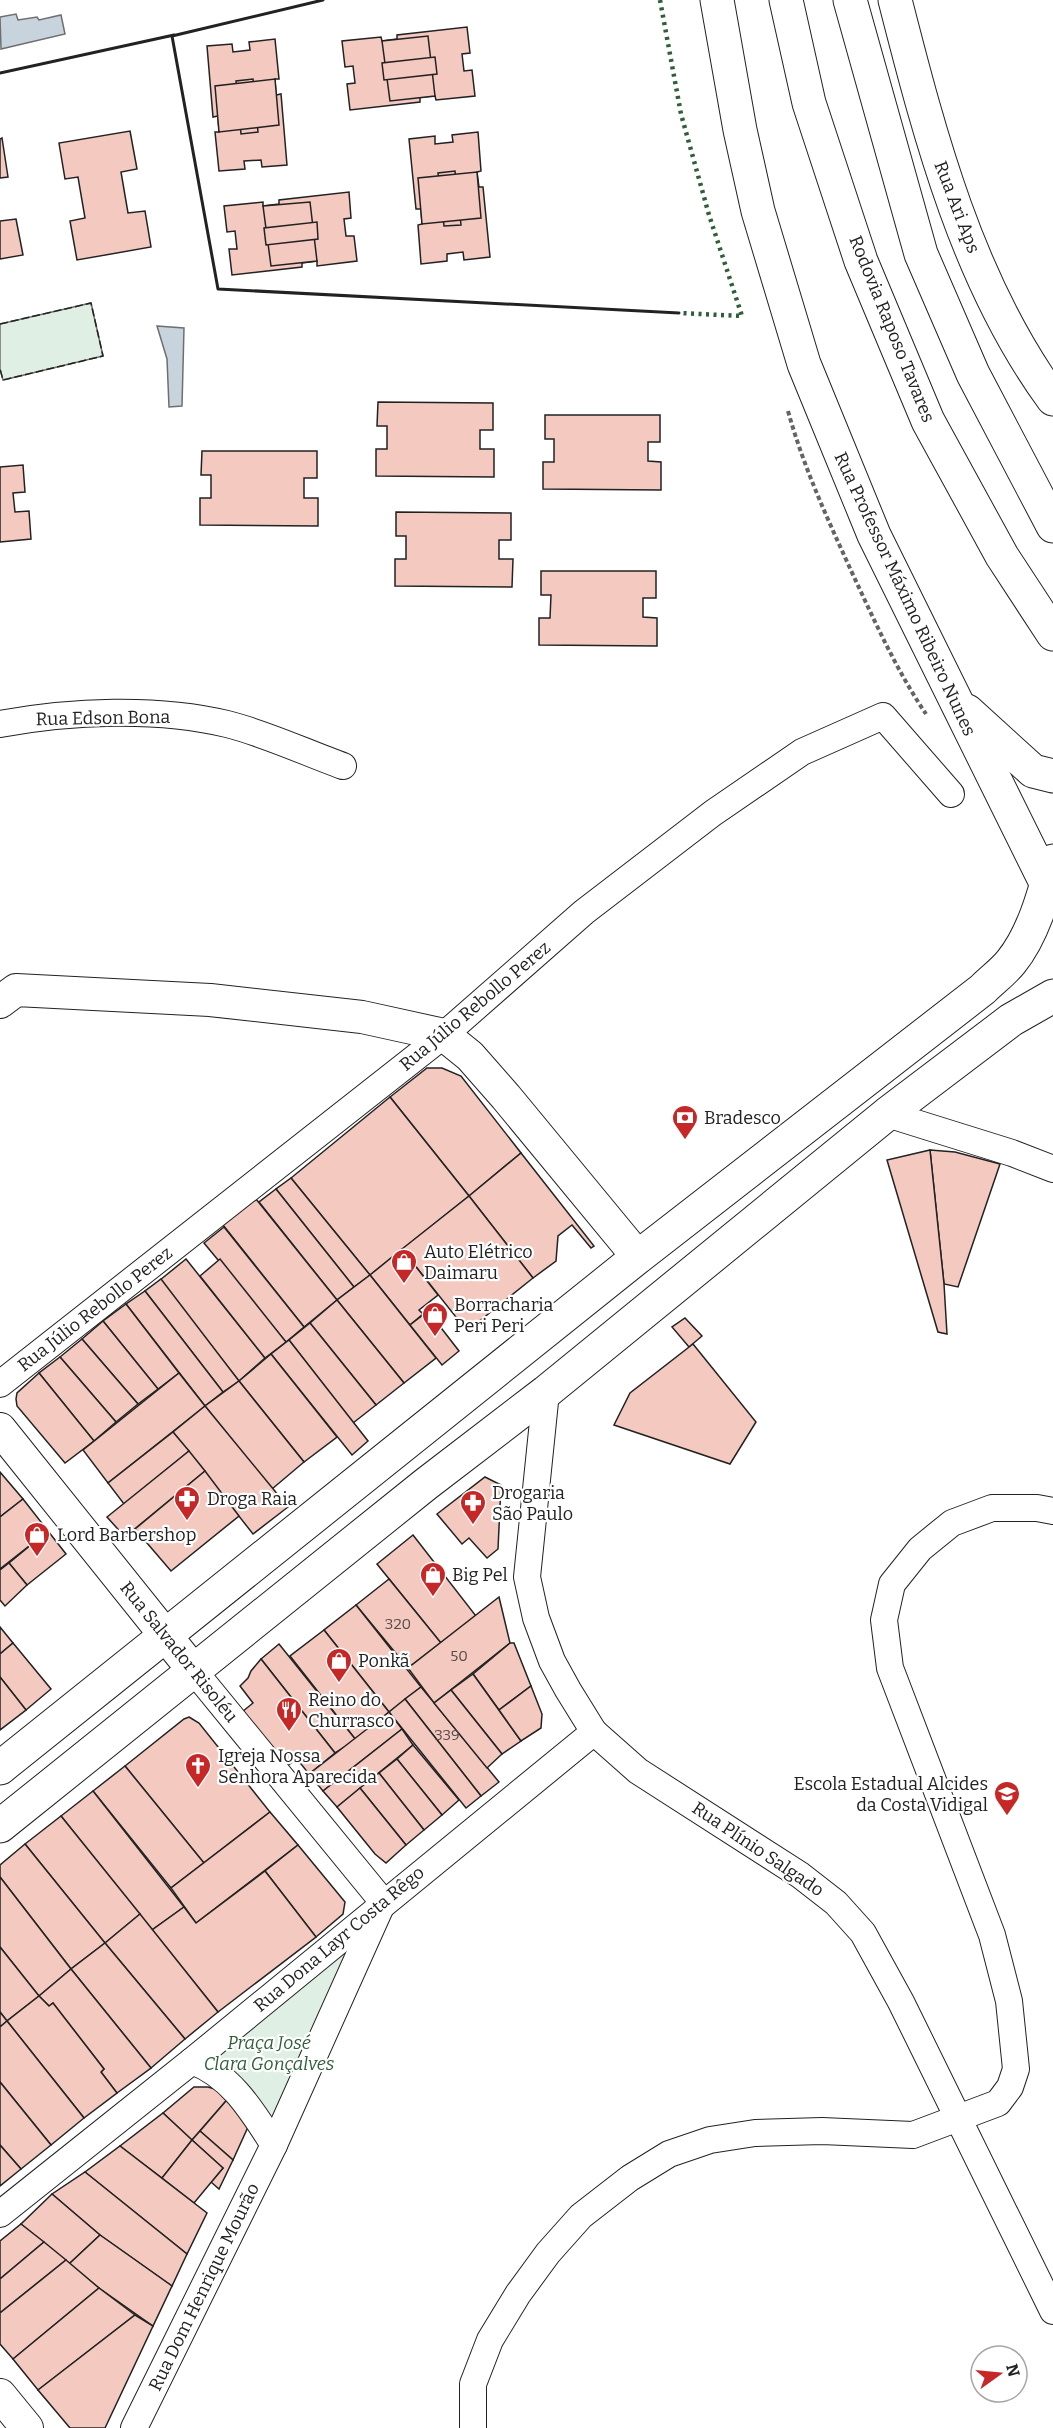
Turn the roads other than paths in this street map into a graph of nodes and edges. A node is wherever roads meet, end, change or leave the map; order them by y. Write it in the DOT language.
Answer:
graph roads {
  1 [pos="717,0"];
  2 [pos="786,0"];
  3 [pos="850,0"];
  4 [pos="895,0"];
  5 [pos="1053,399"];
  6 [pos="1053,526"];
  7 [pos="1053,634"];
  8 [pos="946,685"];
  9 [pos="0,724"];
  10 [pos="343,766"];
  11 [pos="1053,776"];
  12 [pos="951,794"];
  13 [pos="1051,882"];
  14 [pos="5,993"];
  15 [pos="1053,996"];
  16 [pos="444,1035"];
  17 [pos="887,1114"];
  18 [pos="1053,1169"];
  19 [pos="638,1257"];
  20 [pos="0,1384"];
  21 [pos="546,1392"];
  22 [pos="0,1429"];
  23 [pos="1053,1511"];
  24 [pos="165,1635"];
  25 [pos="194,1671"];
  26 [pos="594,1732"];
  27 [pos="0,1768"];
  28 [pos="0,1826"];
  29 [pos="384,1902"];
  30 [pos="192,2061"];
  31 [pos="959,2118"];
  32 [pos="274,2145"];
  33 [pos="0,2214"];
  34 [pos="1053,2311"];
  35 [pos="0,2395"];
  36 [pos="27,2428"];
  37 [pos="134,2428"];
  38 [pos="473,2428"];
  1 -- 8 [label="main road, Rua Professor Máximo Ribeiro Nunes"];
  2 -- 7 [label="main road, Rodovia Raposo Tavares"];
  3 -- 6 [label="main road"];
  4 -- 5 [label="main road, Rua Ari Aps"];
  8 -- 11 [label="main road"];
  8 -- 13 [label="main road, Rua Professor Máximo Ribeiro Nunes"];
  9 -- 10 [label="street, Rua Edson Bona"];
  12 -- 16 [label="street, Rua Júlio Rebollo Perez"];
  13 -- 19 [label="main road"];
  14 -- 16 [label="street"];
  15 -- 17 [label="main road"];
  16 -- 19 [label="street"];
  16 -- 20 [label="street, Rua Júlio Rebollo Perez"];
  17 -- 18 [label="street"];
  17 -- 21 [label="main road"];
  19 -- 24 [label="main road"];
  21 -- 25 [label="main road"];
  21 -- 26 [label="street, Rua Plínio Salgado"];
  22 -- 24 [label="street, Rua Salvador Risoléu"];
  23 -- 31 [label="street"];
  24 -- 25 [label="street, Rua Salvador Risoléu"];
  24 -- 27 [label="main road"];
  25 -- 28 [label="main road"];
  25 -- 29 [label="street, Rua Salvador Risoléu"];
  26 -- 29 [label="street, Rua Dona Layr Costa Rêgo"];
  26 -- 31 [label="street, Rua Plínio Salgado"];
  29 -- 30 [label="street, Rua Dona Layr Costa Rêgo"];
  29 -- 32 [label="street, Rua Dom Henrique Mourão"];
  30 -- 32 [label="street"];
  30 -- 33 [label="street, Rua Dona Layr Costa Rêgo"];
  31 -- 34 [label="street, Rua Plínio Salgado"];
  31 -- 38 [label="street"];
  32 -- 37 [label="street, Rua Dom Henrique Mourão"];
  35 -- 36 [label="street"];
}
